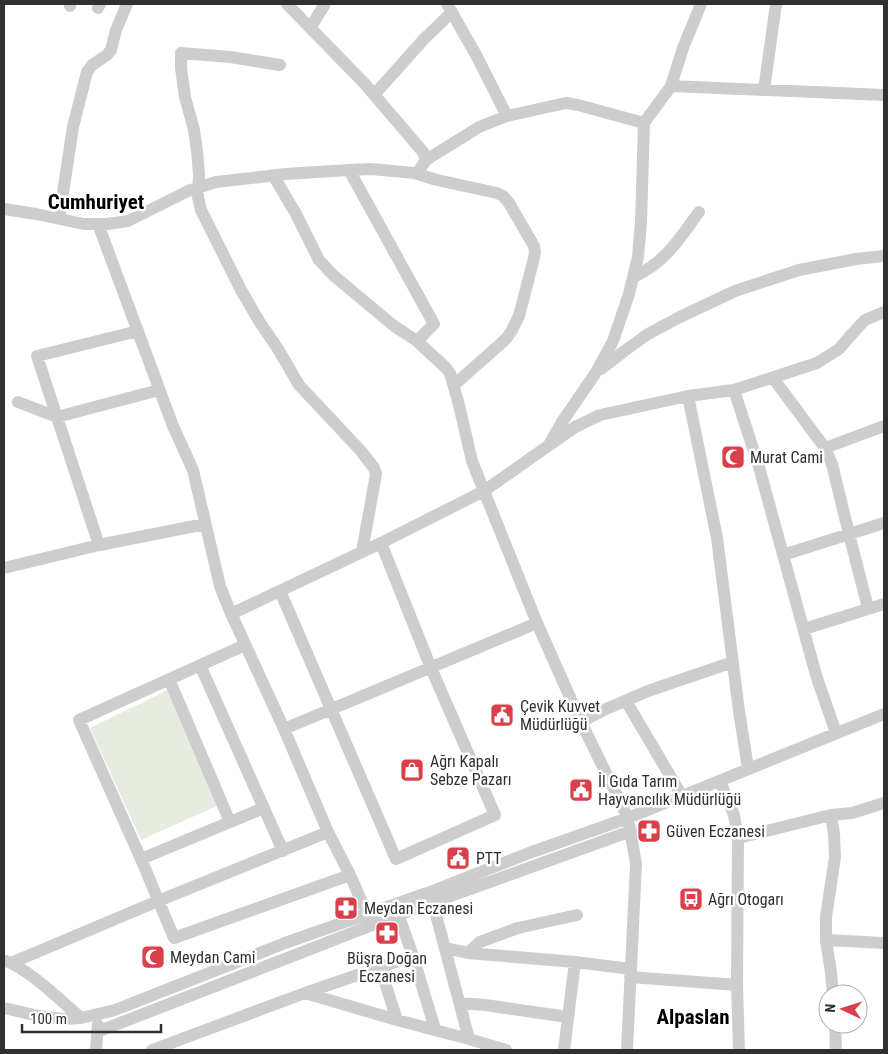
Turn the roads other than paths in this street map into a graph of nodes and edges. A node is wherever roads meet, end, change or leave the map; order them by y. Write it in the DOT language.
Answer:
graph roads {
  1 [pos="127,4"];
  2 [pos="287,4"];
  3 [pos="325,4"];
  4 [pos="701,4"];
  5 [pos="776,4"];
  6 [pos="450,8"];
  7 [pos="310,28"];
  8 [pos="280,65"];
  9 [pos="671,86"];
  10 [pos="764,90"];
  11 [pos="374,95"];
  12 [pos="884,95"];
  13 [pos="507,116"];
  14 [pos="644,123"];
  15 [pos="426,160"];
  16 [pos="349,170"];
  17 [pos="414,174"];
  18 [pos="273,176"];
  19 [pos="198,187"];
  20 [pos="4,209"];
  21 [pos="699,212"];
  22 [pos="60,219"];
  23 [pos="98,224"];
  24 [pos="884,256"];
  25 [pos="634,277"];
  26 [pos="884,312"];
  27 [pos="138,331"];
  28 [pos="417,341"];
  29 [pos="595,374"];
  30 [pos="773,378"];
  31 [pos="454,385"];
  32 [pos="159,390"];
  33 [pos="734,390"];
  34 [pos="688,396"];
  35 [pos="18,402"];
  36 [pos="57,417"];
  37 [pos="884,426"];
  38 [pos="548,446"];
  39 [pos="825,448"];
  40 [pos="484,491"];
  41 [pos="884,523"];
  42 [pos="205,524"];
  43 [pos="849,534"];
  44 [pos="381,543"];
  45 [pos="99,545"];
  46 [pos="362,552"];
  47 [pos="783,555"];
  48 [pos="4,568"];
  49 [pos="280,591"];
  50 [pos="884,604"];
  51 [pos="868,608"];
  52 [pos="231,614"];
  53 [pos="537,623"];
  54 [pos="804,630"];
  55 [pos="245,645"];
  56 [pos="733,662"];
  57 [pos="200,665"];
  58 [pos="431,668"];
  59 [pos="169,680"];
  60 [pos="626,701"];
  61 [pos="331,709"];
  62 [pos="884,714"];
  63 [pos="581,722"];
  64 [pos="284,729"];
  65 [pos="836,733"];
  66 [pos="748,768"];
  67 [pos="720,780"];
  68 [pos="682,796"];
  69 [pos="884,803"];
  70 [pos="264,808"];
  71 [pos="831,815"];
  72 [pos="628,818"];
  73 [pos="230,822"];
  74 [pos="328,832"];
  75 [pos="630,832"];
  76 [pos="738,838"];
  77 [pos="283,851"];
  78 [pos="141,859"];
  79 [pos="350,874"];
  80 [pos="432,897"];
  81 [pos="158,901"];
  82 [pos="396,910"];
  83 [pos="577,915"];
  84 [pos="370,920"];
  85 [pos="827,940"];
  86 [pos="884,942"];
  87 [pos="446,948"];
  88 [pos="468,953"];
  89 [pos="413,956"];
  90 [pos="8,962"];
  91 [pos="575,962"];
  92 [pos="380,967"];
  93 [pos="630,973"];
  94 [pos="737,984"];
  95 [pos="833,984"];
  96 [pos="305,994"];
  97 [pos="460,1003"];
  98 [pos="4,1008"];
  99 [pos="98,1014"];
  100 [pos="568,1017"];
  101 [pos="81,1018"];
  102 [pos="397,1020"];
  103 [pos="435,1029"];
  104 [pos="97,1032"];
  105 [pos="835,1034"];
  106 [pos="469,1039"];
  107 [pos="96,1050"];
  108 [pos="152,1050"];
  109 [pos="506,1050"];
  110 [pos="564,1050"];
  111 [pos="627,1050"];
  112 [pos="739,1050"];
  113 [pos="836,1050"];
  1 -- 22 [label="street"];
  2 -- 7 [label="street"];
  3 -- 7 [label="street"];
  4 -- 9 [label="street"];
  5 -- 10 [label="street"];
  6 -- 11 [label="street"];
  6 -- 13 [label="street"];
  7 -- 11 [label="street"];
  8 -- 19 [label="street"];
  9 -- 10 [label="street"];
  9 -- 14 [label="street"];
  10 -- 12 [label="street"];
  11 -- 15 [label="street"];
  13 -- 14 [label="street"];
  13 -- 15 [label="street"];
  14 -- 25 [label="street"];
  15 -- 17 [label="street"];
  16 -- 17 [label="street"];
  16 -- 18 [label="street"];
  16 -- 28 [label="street"];
  17 -- 31 [label="street"];
  18 -- 19 [label="street"];
  18 -- 28 [label="street"];
  19 -- 23 [label="street"];
  19 -- 46 [label="street"];
  20 -- 22 [label="street"];
  21 -- 25 [label="street"];
  22 -- 23 [label="street"];
  23 -- 27 [label="street"];
  24 -- 29 [label="street"];
  25 -- 29 [label="street"];
  26 -- 30 [label="street"];
  27 -- 32 [label="street"];
  27 -- 36 [label="street"];
  28 -- 31 [label="street"];
  29 -- 38 [label="street"];
  30 -- 33 [label="street"];
  30 -- 39 [label="street"];
  31 -- 40 [label="street"];
  32 -- 36 [label="street"];
  32 -- 42 [label="street"];
  33 -- 34 [label="street"];
  33 -- 47 [label="street"];
  34 -- 38 [label="street"];
  34 -- 56 [label="street"];
  35 -- 36 [label="street"];
  36 -- 45 [label="street"];
  37 -- 39 [label="street"];
  38 -- 40 [label="street"];
  39 -- 43 [label="street"];
  40 -- 44 [label="street"];
  40 -- 53 [label="street"];
  41 -- 43 [label="street"];
  42 -- 45 [label="street"];
  42 -- 52 [label="street"];
  43 -- 47 [label="street"];
  43 -- 51 [label="street"];
  44 -- 46 [label="street"];
  44 -- 58 [label="street"];
  45 -- 48 [label="street"];
  46 -- 49 [label="street"];
  47 -- 54 [label="street"];
  49 -- 52 [label="street"];
  49 -- 61 [label="street"];
  50 -- 51 [label="street"];
  51 -- 54 [label="street"];
  52 -- 55 [label="street"];
  53 -- 58 [label="street"];
  53 -- 63 [label="street"];
  54 -- 65 [label="street"];
  55 -- 57 [label="street"];
  55 -- 64 [label="street"];
  56 -- 60 [label="street"];
  56 -- 66 [label="street"];
  57 -- 59 [label="street"];
  57 -- 70 [label="street"];
  58 -- 61 [label="street"];
  58 -- 61 [label="street"];
  59 -- 73 [label="street"];
  59 -- 78 [label="street"];
  60 -- 63 [label="street"];
  60 -- 68 [label="street"];
  61 -- 64 [label="street"];
  62 -- 65 [label="street"];
  63 -- 72 [label="street"];
  64 -- 74 [label="street"];
  65 -- 66 [label="street"];
  66 -- 67 [label="street"];
  67 -- 68 [label="street"];
  67 -- 76 [label="street"];
  68 -- 72 [label="street"];
  69 -- 71 [label="street"];
  70 -- 73 [label="street"];
  70 -- 77 [label="street"];
  71 -- 76 [label="street"];
  71 -- 85 [label="street"];
  72 -- 75 [label="street"];
  72 -- 80 [label="street"];
  73 -- 78 [label="street"];
  74 -- 77 [label="street"];
  74 -- 79 [label="street"];
  75 -- 80 [label="street"];
  75 -- 93 [label="street"];
  76 -- 94 [label="street"];
  77 -- 81 [label="street"];
  78 -- 81 [label="street"];
  79 -- 81 [label="street"];
  79 -- 84 [label="street"];
  80 -- 82 [label="street"];
  80 -- 87 [label="street"];
  81 -- 90 [label="street"];
  82 -- 84 [label="street"];
  82 -- 89 [label="street"];
  83 -- 88 [label="street"];
  84 -- 99 [label="street"];
  84 -- 104 [label="street"];
  85 -- 86 [label="street"];
  85 -- 95 [label="street"];
  87 -- 88 [label="street"];
  87 -- 97 [label="street"];
  88 -- 91 [label="street"];
  89 -- 92 [label="street"];
  89 -- 103 [label="street"];
  90 -- 101 [label="street"];
  91 -- 93 [label="street"];
  91 -- 100 [label="street"];
  92 -- 96 [label="street"];
  92 -- 102 [label="street"];
  93 -- 94 [label="street"];
  93 -- 111 [label="street"];
  94 -- 112 [label="street"];
  96 -- 102 [label="street"];
  96 -- 108 [label="street"];
  97 -- 100 [label="street"];
  97 -- 106 [label="street"];
  98 -- 101 [label="street"];
  99 -- 101 [label="street"];
  99 -- 104 [label="street"];
  100 -- 110 [label="street"];
  102 -- 103 [label="street"];
  103 -- 106 [label="street"];
  104 -- 107 [label="street"];
  105 -- 113 [label="street"];
  106 -- 109 [label="street"];
}
